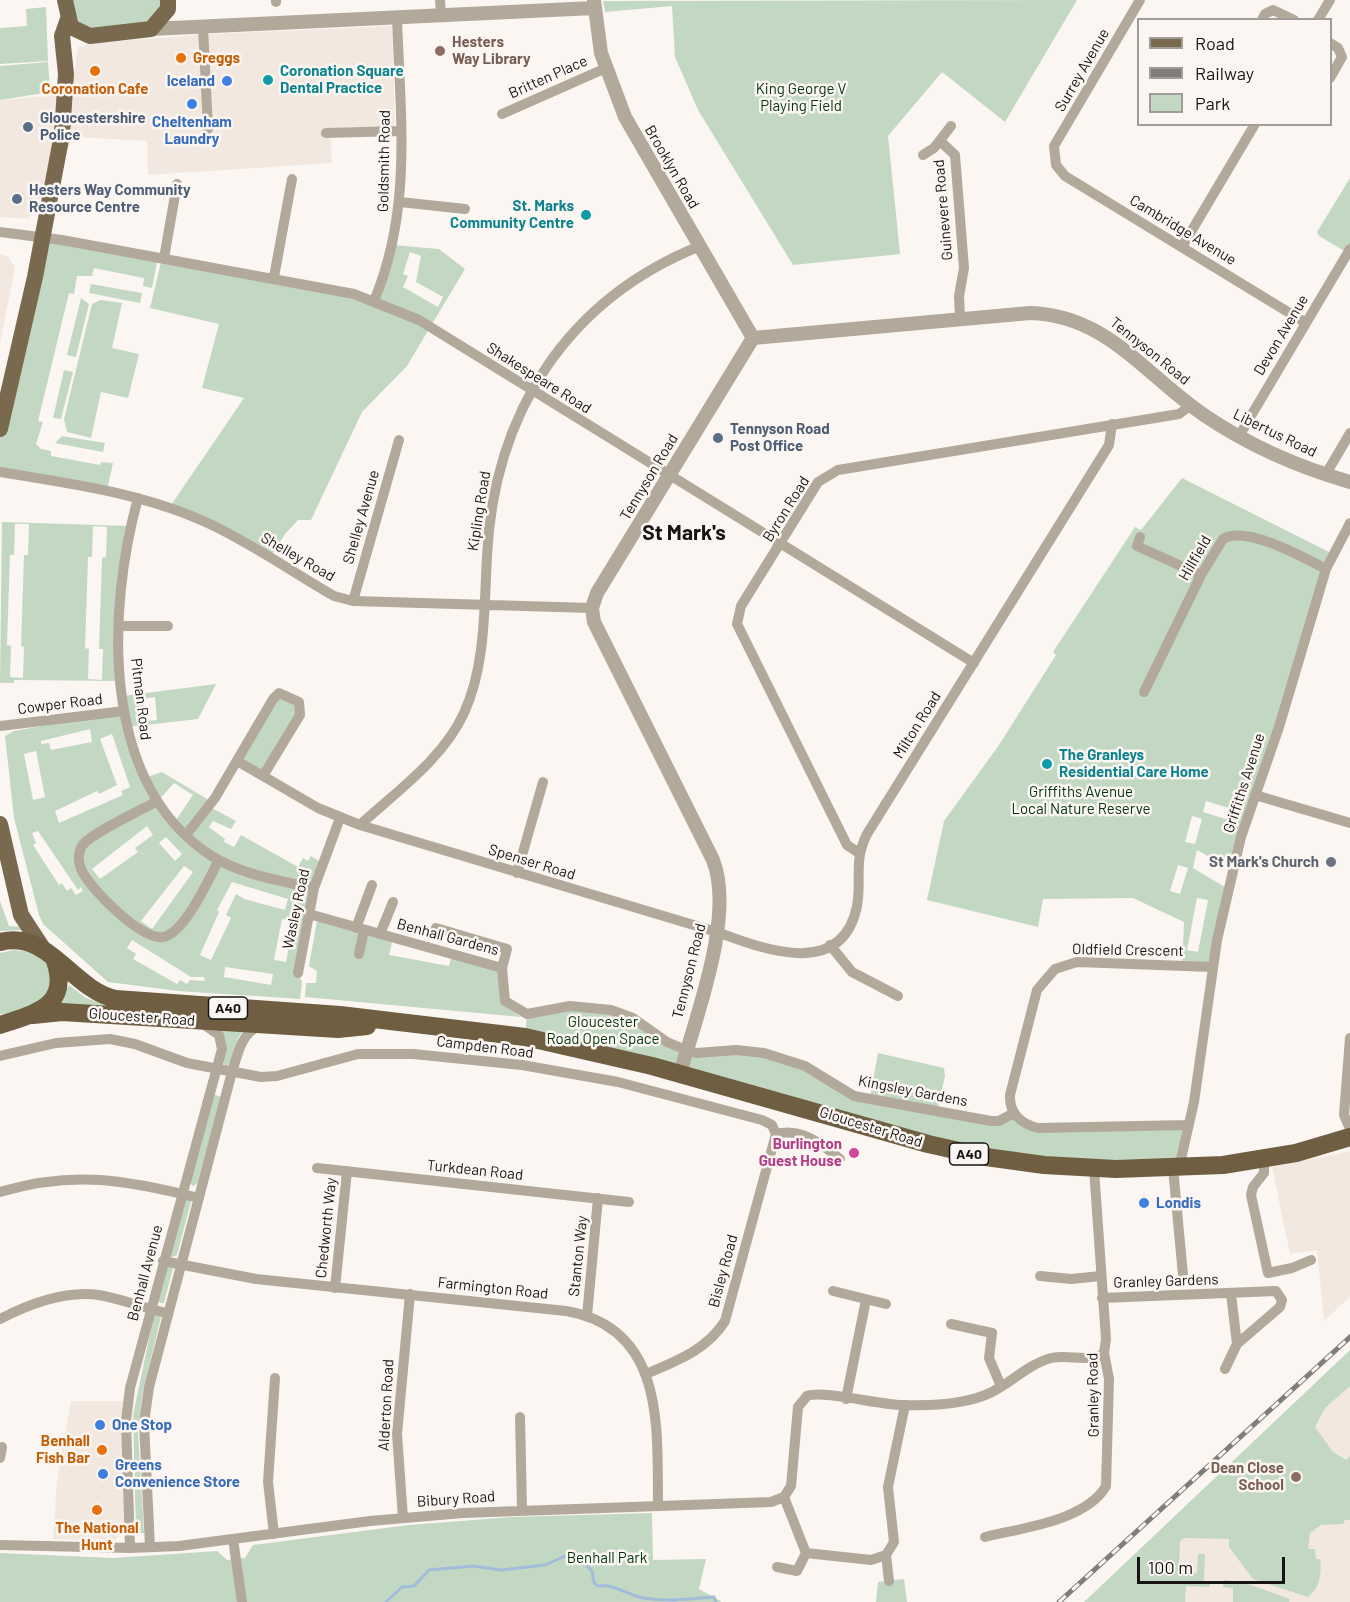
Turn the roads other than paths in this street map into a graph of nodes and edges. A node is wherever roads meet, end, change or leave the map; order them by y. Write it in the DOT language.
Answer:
graph roads {
  1 [pos="65,0"];
  2 [pos="440,0"];
  3 [pos="1140,0"];
  4 [pos="1330,0"];
  5 [pos="168,4"];
  6 [pos="594,4"];
  7 [pos="441,15"];
  8 [pos="397,17"];
  9 [pos="1264,18"];
  10 [pos="1290,18"];
  11 [pos="1319,18"];
  12 [pos="68,19"];
  13 [pos="197,27"];
  14 [pos="151,29"];
  15 [pos="90,36"];
  16 [pos="1332,44"];
  17 [pos="64,48"];
  18 [pos="606,68"];
  19 [pos="1332,74"];
  20 [pos="502,114"];
  21 [pos="951,126"];
  22 [pos="1254,126"];
  23 [pos="208,129"];
  24 [pos="401,131"];
  25 [pos="326,133"];
  26 [pos="940,141"];
  27 [pos="923,155"];
  28 [pos="1053,156"];
  29 [pos="292,179"];
  30 [pos="177,184"];
  31 [pos="400,202"];
  32 [pos="465,209"];
  33 [pos="0,232"];
  34 [pos="42,237"];
  35 [pos="700,246"];
  36 [pos="1182,247"];
  37 [pos="1350,249"];
  38 [pos="164,258"];
  39 [pos="274,277"];
  40 [pos="374,301"];
  41 [pos="960,319"];
  42 [pos="1306,323"];
  43 [pos="753,338"];
  44 [pos="530,391"];
  45 [pos="1191,405"];
  46 [pos="1112,424"];
  47 [pos="0,429"];
  48 [pos="1350,433"];
  49 [pos="1239,436"];
  50 [pos="399,440"];
  51 [pos="0,472"];
  52 [pos="670,474"];
  53 [pos="1326,474"];
  54 [pos="1350,482"];
  55 [pos="138,498"];
  56 [pos="1350,523"];
  57 [pos="1140,537"];
  58 [pos="782,544"];
  59 [pos="1326,569"];
  60 [pos="1201,575"];
  61 [pos="353,601"];
  62 [pos="485,606"];
  63 [pos="592,608"];
  64 [pos="120,626"];
  65 [pos="168,626"];
  66 [pos="974,663"];
  67 [pos="1144,692"];
  68 [pos="124,711"];
  69 [pos="0,726"];
  70 [pos="237,761"];
  71 [pos="263,776"];
  72 [pos="543,782"];
  73 [pos="1255,795"];
  74 [pos="157,801"];
  75 [pos="340,818"];
  76 [pos="1350,823"];
  77 [pos="0,824"];
  78 [pos="360,825"];
  79 [pos="186,834"];
  80 [pos="859,853"];
  81 [pos="219,860"];
  82 [pos="517,873"];
  83 [pos="372,885"];
  84 [pos="314,888"];
  85 [pos="393,902"];
  86 [pos="309,914"];
  87 [pos="436,928"];
  88 [pos="360,929"];
  89 [pos="717,932"];
  90 [pos="380,934"];
  91 [pos="0,942"];
  92 [pos="830,945"];
  93 [pos="48,952"];
  94 [pos="359,954"];
  95 [pos="1212,967"];
  96 [pos="502,968"];
  97 [pos="298,973"];
  98 [pos="898,996"];
  99 [pos="526,1014"];
  100 [pos="33,1015"];
  101 [pos="198,1021"];
  102 [pos="1,1024"];
  103 [pos="396,1024"];
  104 [pos="265,1025"];
  105 [pos="525,1037"];
  106 [pos="1350,1038"];
  107 [pos="686,1050"];
  108 [pos="0,1056"];
  109 [pos="216,1070"];
  110 [pos="231,1072"];
  111 [pos="680,1074"];
  112 [pos="1014,1113"];
  113 [pos="1188,1125"];
  114 [pos="1350,1129"];
  115 [pos="776,1134"];
  116 [pos="1350,1137"];
  117 [pos="840,1159"];
  118 [pos="1264,1160"];
  119 [pos="317,1168"];
  120 [pos="1176,1168"];
  121 [pos="1094,1169"];
  122 [pos="347,1171"];
  123 [pos="0,1192"];
  124 [pos="183,1194"];
  125 [pos="199,1198"];
  126 [pos="598,1198"];
  127 [pos="630,1202"];
  128 [pos="1311,1260"];
  129 [pos="163,1261"];
  130 [pos="180,1264"];
  131 [pos="1101,1275"];
  132 [pos="1183,1275"];
  133 [pos="1040,1276"];
  134 [pos="335,1288"];
  135 [pos="833,1291"];
  136 [pos="410,1294"];
  137 [pos="1231,1294"];
  138 [pos="1102,1298"];
  139 [pos="866,1300"];
  140 [pos="886,1304"];
  141 [pos="150,1309"];
  142 [pos="167,1313"];
  143 [pos="587,1316"];
  144 [pos="0,1320"];
  145 [pos="951,1324"];
  146 [pos="1237,1344"];
  147 [pos="1104,1353"];
  148 [pos="1225,1369"];
  149 [pos="646,1374"];
  150 [pos="275,1378"];
  151 [pos="1001,1386"];
  152 [pos="846,1399"];
  153 [pos="905,1405"];
  154 [pos="520,1417"];
  155 [pos="784,1497"];
  156 [pos="658,1505"];
  157 [pos="522,1509"];
  158 [pos="404,1518"];
  159 [pos="274,1534"];
  160 [pos="985,1537"];
  161 [pos="233,1539"];
  162 [pos="0,1545"];
  163 [pos="150,1547"];
  164 [pos="130,1548"];
  165 [pos="806,1553"];
  166 [pos="886,1555"];
  167 [pos="777,1567"];
  168 [pos="889,1581"];
  169 [pos="242,1602"];
  1 -- 12 [label="main road"];
  2 -- 7 [label="street"];
  3 -- 28 [label="street, Surrey Avenue"];
  4 -- 11 [label="street"];
  5 -- 13 [label="street"];
  5 -- 14 [label="main road"];
  6 -- 7 [label="street"];
  6 -- 18 [label="street, Brooklyn Road"];
  7 -- 8 [label="street"];
  8 -- 13 [label="street"];
  8 -- 24 [label="street, Goldsmith Road"];
  9 -- 10 [label="street"];
  12 -- 15 [label="main road"];
  12 -- 17 [label="main road"];
  13 -- 14 [label="street"];
  13 -- 23 [label="street"];
  14 -- 15 [label="main road"];
  15 -- 17 [label="main road"];
  16 -- 19 [label="street"];
  17 -- 34 [label="main road"];
  18 -- 20 [label="street, Britten Place"];
  18 -- 35 [label="street, Brooklyn Road"];
  21 -- 26 [label="street, Guinevere Road"];
  22 -- 36 [label="street"];
  24 -- 25 [label="street"];
  24 -- 31 [label="street, Goldsmith Road"];
  26 -- 27 [label="street, Guinevere Road"];
  26 -- 41 [label="street, Guinevere Road"];
  28 -- 36 [label="street, Cambridge Avenue"];
  29 -- 39 [label="street"];
  30 -- 38 [label="street"];
  31 -- 32 [label="street"];
  31 -- 40 [label="street, Goldsmith Road"];
  33 -- 34 [label="street, Shakespeare Road"];
  34 -- 38 [label="street, Shakespeare Road"];
  34 -- 47 [label="main road"];
  35 -- 43 [label="street, Brooklyn Road"];
  35 -- 44 [label="street, Kipling Road"];
  36 -- 42 [label="street, Cambridge Avenue"];
  37 -- 42 [label="street, Devon Avenue"];
  38 -- 39 [label="street, Shakespeare Road"];
  39 -- 40 [label="street, Shakespeare Road"];
  40 -- 44 [label="street, Shakespeare Road"];
  41 -- 43 [label="street, Tennyson Road"];
  41 -- 45 [label="street, Tennyson Road"];
  42 -- 49 [label="street, Devon Avenue"];
  43 -- 52 [label="street, Tennyson Road"];
  44 -- 52 [label="street, Shakespeare Road"];
  44 -- 62 [label="street, Kipling Road"];
  45 -- 46 [label="street, Byron Road"];
  45 -- 49 [label="street, Libertus Road"];
  46 -- 58 [label="street, Byron Road"];
  46 -- 66 [label="street, Milton Road"];
  48 -- 53 [label="street"];
  49 -- 53 [label="street, Libertus Road"];
  50 -- 61 [label="street, Shelley Avenue"];
  51 -- 55 [label="street, Shelley Road"];
  52 -- 58 [label="street, Shakespeare Road"];
  52 -- 63 [label="street, Tennyson Road"];
  53 -- 54 [label="street, Libertus Road"];
  55 -- 61 [label="street, Shelley Road"];
  55 -- 64 [label="street, Pitman Road"];
  56 -- 59 [label="street, Griffiths Avenue"];
  57 -- 60 [label="street"];
  58 -- 66 [label="street, Shakespeare Road"];
  58 -- 80 [label="street, Byron Road"];
  59 -- 60 [label="street, Hillfield"];
  59 -- 73 [label="street, Griffiths Avenue"];
  60 -- 67 [label="street, Hillfield"];
  61 -- 62 [label="street, Shelley Road"];
  62 -- 63 [label="street, Shelley Road"];
  62 -- 78 [label="street, Kipling Road"];
  63 -- 89 [label="street, Tennyson Road"];
  64 -- 65 [label="street"];
  64 -- 68 [label="street, Pitman Road"];
  66 -- 80 [label="street, Milton Road"];
  68 -- 69 [label="street, Cowper Road"];
  68 -- 74 [label="street, Pitman Road"];
  70 -- 71 [label="street, Spenser Road"];
  70 -- 71 [label="street"];
  70 -- 79 [label="street"];
  71 -- 75 [label="street, Spenser Road"];
  72 -- 82 [label="street"];
  73 -- 76 [label="street"];
  73 -- 95 [label="street, Griffiths Avenue"];
  74 -- 79 [label="street, Pitman Road"];
  74 -- 81 [label="street"];
  75 -- 78 [label="street, Spenser Road"];
  75 -- 84 [label="street, Wasley Road"];
  77 -- 93 [label="main road"];
  78 -- 82 [label="street, Spenser Road"];
  79 -- 81 [label="street, Pitman Road"];
  80 -- 92 [label="street, Milton Road"];
  81 -- 84 [label="street, Pitman Road"];
  82 -- 89 [label="street, Spenser Road"];
  83 -- 88 [label="street"];
  84 -- 86 [label="street, Wasley Road"];
  85 -- 90 [label="street"];
  86 -- 88 [label="street, Benhall Gardens"];
  86 -- 97 [label="street, Wasley Road"];
  87 -- 96 [label="street"];
  88 -- 90 [label="street, Benhall Gardens"];
  88 -- 94 [label="street"];
  89 -- 92 [label="street"];
  89 -- 107 [label="street, Tennyson Road"];
  90 -- 96 [label="street, Benhall Gardens"];
  91 -- 93 [label="highway"];
  92 -- 98 [label="street"];
  93 -- 100 [label="highway"];
  93 -- 103 [label="highway, Gloucester Road / A40"];
  95 -- 112 [label="street, Oldfield Crescent"];
  95 -- 113 [label="street, Griffiths Avenue"];
  96 -- 99 [label="street, Benhall Gardens"];
  99 -- 105 [label="street"];
  99 -- 107 [label="street, Kingsley Gardens"];
  100 -- 101 [label="highway, Gloucester Road / A40"];
  100 -- 102 [label="highway"];
  101 -- 104 [label="highway, Gloucester Road / A40"];
  101 -- 109 [label="street, Benhall Avenue"];
  103 -- 104 [label="highway, Gloucester Road / A40"];
  103 -- 105 [label="highway, Gloucester Road / A40"];
  104 -- 110 [label="street, Benhall Avenue"];
  105 -- 111 [label="highway, Gloucester Road / A40"];
  106 -- 114 [label="street"];
  107 -- 111 [label="street, Tennyson Road"];
  107 -- 112 [label="street, Kingsley Gardens"];
  108 -- 109 [label="street, Campden Road"];
  109 -- 110 [label="street, Campden Road"];
  109 -- 124 [label="street, Benhall Avenue"];
  110 -- 115 [label="street, Campden Road"];
  110 -- 125 [label="street, Benhall Avenue"];
  111 -- 121 [label="highway, Gloucester Road / A40"];
  112 -- 113 [label="street"];
  113 -- 120 [label="street, Griffiths Avenue"];
  115 -- 117 [label="street"];
  115 -- 149 [label="street, Bisley Road"];
  116 -- 118 [label="highway, Gloucester Road / A40"];
  118 -- 120 [label="highway, Gloucester Road / A40"];
  118 -- 128 [label="street"];
  119 -- 122 [label="street, Turkdean Road"];
  120 -- 121 [label="highway, Gloucester Road / A40"];
  120 -- 132 [label="street, Griffiths Avenue"];
  121 -- 131 [label="street, Granley Road"];
  122 -- 126 [label="street, Turkdean Road"];
  122 -- 134 [label="street, Chedworth Way"];
  123 -- 124 [label="street"];
  124 -- 125 [label="street"];
  124 -- 129 [label="street, Benhall Avenue"];
  125 -- 130 [label="street, Benhall Avenue"];
  126 -- 127 [label="street, Turkdean Road"];
  126 -- 143 [label="street, Stanton Way"];
  129 -- 130 [label="street, Farmington Road"];
  129 -- 141 [label="street, Benhall Avenue"];
  130 -- 134 [label="street, Farmington Road"];
  130 -- 142 [label="street, Benhall Avenue"];
  131 -- 133 [label="street"];
  131 -- 138 [label="street, Granley Road"];
  134 -- 136 [label="street, Farmington Road"];
  135 -- 139 [label="street"];
  136 -- 143 [label="street, Farmington Road"];
  136 -- 158 [label="street, Alderton Road"];
  137 -- 138 [label="street, Granley Gardens"];
  137 -- 146 [label="street, Granley Gardens"];
  137 -- 146 [label="street, Granley Gardens"];
  138 -- 147 [label="street, Granley Road"];
  139 -- 140 [label="street"];
  139 -- 152 [label="street"];
  141 -- 142 [label="street"];
  141 -- 144 [label="street"];
  141 -- 164 [label="street, Benhall Avenue"];
  142 -- 163 [label="street, Benhall Avenue"];
  143 -- 149 [label="street, Farmington Road"];
  145 -- 151 [label="street"];
  146 -- 148 [label="street, Granley Gardens"];
  147 -- 151 [label="street"];
  147 -- 160 [label="street, Granley Road"];
  149 -- 156 [label="street, Farmington Road"];
  150 -- 159 [label="street"];
  151 -- 153 [label="street"];
  152 -- 153 [label="street"];
  152 -- 155 [label="street"];
  153 -- 166 [label="street"];
  154 -- 157 [label="street"];
  155 -- 156 [label="street, Bibury Road"];
  155 -- 165 [label="street"];
  156 -- 157 [label="street, Bibury Road"];
  157 -- 158 [label="street, Bibury Road"];
  158 -- 159 [label="street, Bibury Road"];
  159 -- 161 [label="street, Bibury Road"];
  161 -- 163 [label="street, Bibury Road"];
  161 -- 169 [label="street"];
  162 -- 164 [label="street, Bibury Road"];
  163 -- 164 [label="street, Bibury Road"];
  165 -- 166 [label="street"];
  165 -- 167 [label="street"];
  166 -- 168 [label="street"];
}
